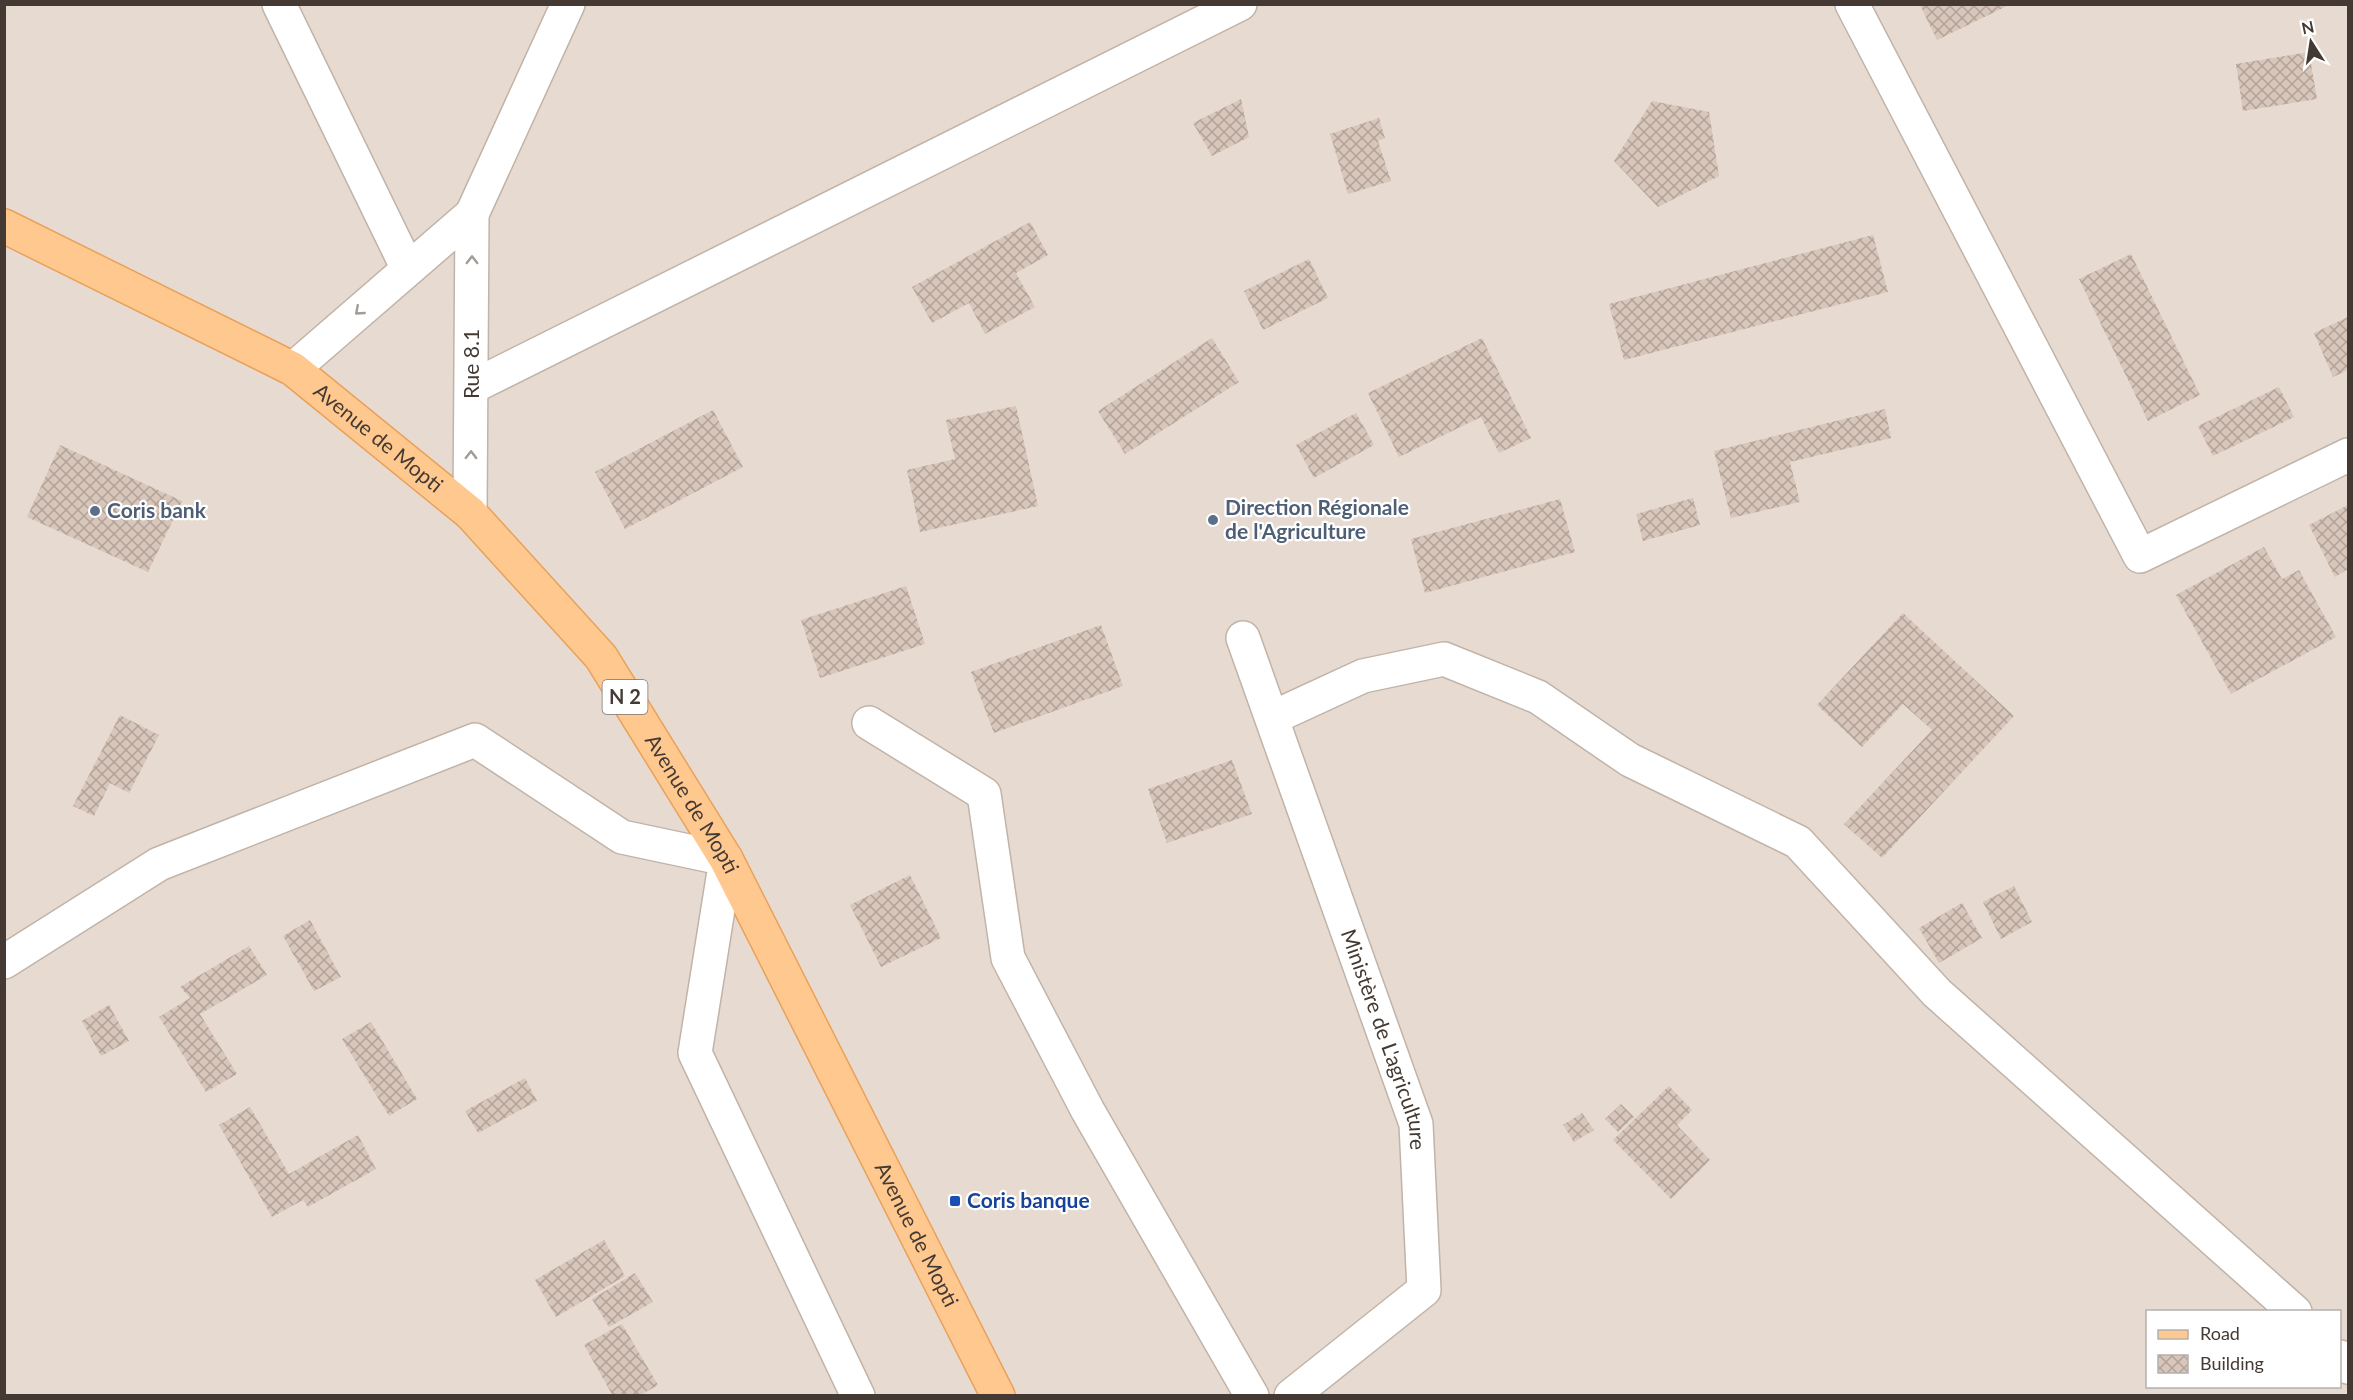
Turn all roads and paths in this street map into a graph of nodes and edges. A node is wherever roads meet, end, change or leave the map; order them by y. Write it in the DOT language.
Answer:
graph roads {
  1 [pos="279,4"];
  2 [pos="568,4"];
  3 [pos="1240,4"];
  4 [pos="1852,4"];
  5 [pos="472,214"];
  6 [pos="4,226"];
  7 [pos="408,269"];
  8 [pos="293,369"];
  9 [pos="472,387"];
  10 [pos="2349,455"];
  11 [pos="470,513"];
  12 [pos="1244,638"];
  13 [pos="1272,718"];
  14 [pos="869,723"];
  15 [pos="726,859"];
  16 [pos="4,962"];
  17 [pos="2294,1310"];
  18 [pos="858,1395"];
  19 [pos="998,1395"];
  20 [pos="1251,1395"];
  21 [pos="1291,1395"];
  1 -- 7 [label="street"];
  2 -- 5 [label="street, Rue 8.1"];
  3 -- 9 [label="street"];
  4 -- 10 [label="street"];
  5 -- 7 [label="street, Rue 8.1"];
  9 -- 5 [label="street, Rue 8.1, one-way"];
  6 -- 8 [label="main road, Avenue de Mopti / N 2"];
  7 -- 8 [label="street, Rue 8.1, one-way"];
  8 -- 11 [label="main road, Avenue de Mopti / N 2"];
  11 -- 9 [label="street, Rue 8.1, one-way"];
  11 -- 15 [label="main road, Avenue de Mopti / N 2"];
  12 -- 13 [label="street, Ministère de L'agriculture"];
  13 -- 17 [label="street"];
  13 -- 21 [label="street, Ministère de L'agriculture"];
  14 -- 20 [label="street"];
  15 -- 16 [label="street"];
  15 -- 18 [label="street"];
  15 -- 19 [label="main road, Avenue de Mopti / N 2"];
}
